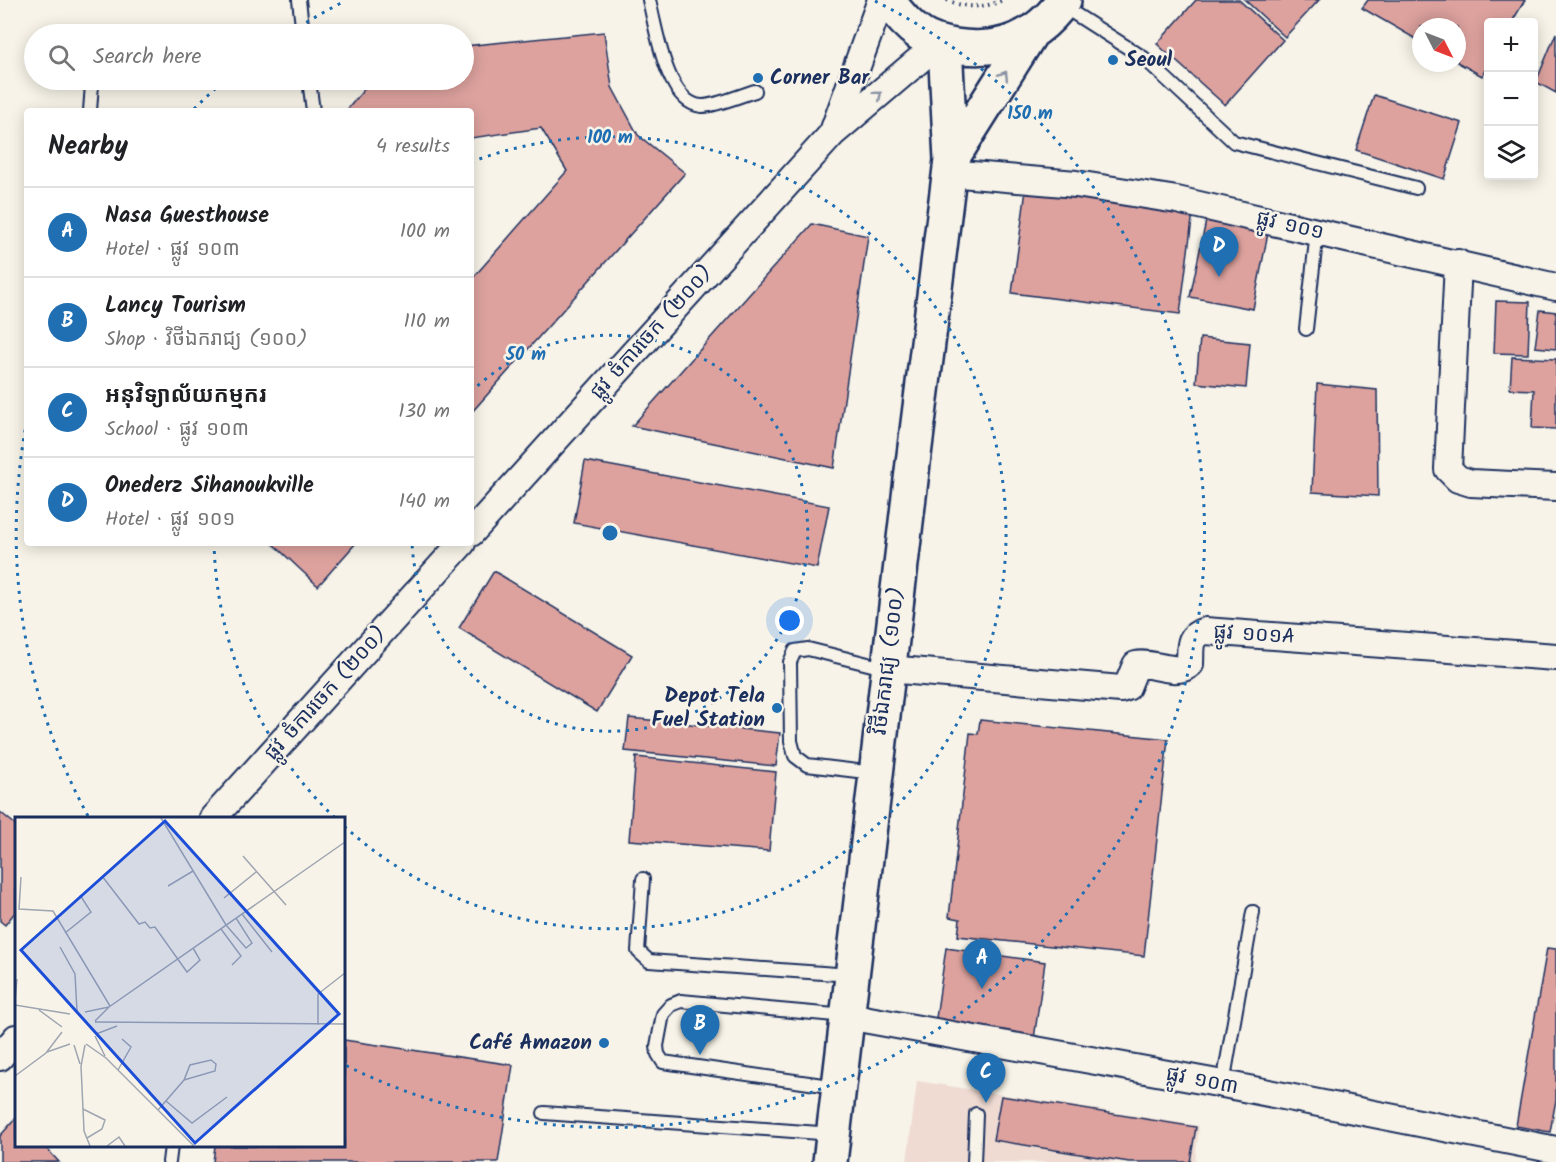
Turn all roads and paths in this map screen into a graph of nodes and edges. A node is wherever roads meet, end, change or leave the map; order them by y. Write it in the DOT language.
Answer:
graph roads {
  1 [pos="299,0"];
  2 [pos="649,0"];
  3 [pos="881,0"];
  4 [pos="888,0"];
  5 [pos="947,0"];
  6 [pos="1003,0"];
  7 [pos="1062,2"];
  8 [pos="302,24"];
  9 [pos="1031,33"];
  10 [pos="942,44"];
  11 [pos="92,90"];
  12 [pos="310,90"];
  13 [pos="755,91"];
  14 [pos="90,108"];
  15 [pos="312,108"];
  16 [pos="833,133"];
  17 [pos="950,166"];
  18 [pos="1416,188"];
  19 [pos="1317,232"];
  20 [pos="1458,263"];
  21 [pos="1556,287"];
  22 [pos="1306,329"];
  23 [pos="1556,487"];
  24 [pos="474,530"];
  25 [pos="459,546"];
  26 [pos="1556,657"];
  27 [pos="888,669"];
  28 [pos="876,774"];
  29 [pos="215,817"];
  30 [pos="643,879"];
  31 [pos="1253,912"];
  32 [pos="852,975"];
  33 [pos="847,1016"];
  34 [pos="15,1039"];
  35 [pos="0,1057"];
  36 [pos="1223,1084"];
  37 [pos="839,1087"];
  38 [pos="544,1113"];
  39 [pos="976,1114"];
  40 [pos="171,1147"];
  41 [pos="832,1148"];
  42 [pos="1556,1150"];
  43 [pos="169,1162"];
  44 [pos="974,1162"];
  1 -- 8 [label="lane"];
  2 -- 13 [label="lane"];
  3 -- 16 [label="street, ផ្លូវ ចំការចេក (២០០)"];
  4 -- 10 [label="main road"];
  5 -- 6 [label="path"];
  7 -- 9 [label="main road"];
  7 -- 18 [label="lane"];
  9 -- 10 [label="main road"];
  17 -- 9 [label="main road, one-way"];
  16 -- 10 [label="street, ផ្លូវ ចំការចេក (២០០), one-way"];
  10 -- 17 [label="main road, វិថីឯករាជ្យ (១០០)"];
  11 -- 14 [label="lane"];
  12 -- 15 [label="lane"];
  16 -- 24 [label="street, ផ្លូវ ចំការចេក (២០០)"];
  17 -- 19 [label="street, ផ្លូវ ១០១"];
  17 -- 27 [label="main road, វិថីឯករាជ្យ (១០០)"];
  19 -- 20 [label="street, ផ្លូវ ១០១"];
  19 -- 22 [label="lane"];
  20 -- 21 [label="street, ផ្លូវ ១០១"];
  20 -- 23 [label="street"];
  25 -- 29 [label="street, ផ្លូវ ចំការចេក (២០០)"];
  26 -- 27 [label="street, ផ្លូវ ១០១A"];
  27 -- 28 [label="main road, វិថីឯករាជ្យ (១០០)"];
  27 -- 28 [label="lane"];
  28 -- 32 [label="main road, វិថីឯករាជ្យ (១០០)"];
  30 -- 32 [label="lane"];
  31 -- 36 [label="lane"];
  32 -- 33 [label="main road, វិថីឯករាជ្យ (១០០)"];
  33 -- 36 [label="street, ផ្លូវ ១០៣"];
  33 -- 37 [label="main road, វិថីឯករាជ្យ (១០០)"];
  33 -- 37 [label="lane"];
  34 -- 35 [label="street"];
  36 -- 42 [label="street, ផ្លូវ ១០៣"];
  37 -- 41 [label="main road, វិថីឯករាជ្យ (១០០)"];
  38 -- 41 [label="lane"];
  39 -- 44 [label="lane"];
  40 -- 43 [label="lane"];
}
